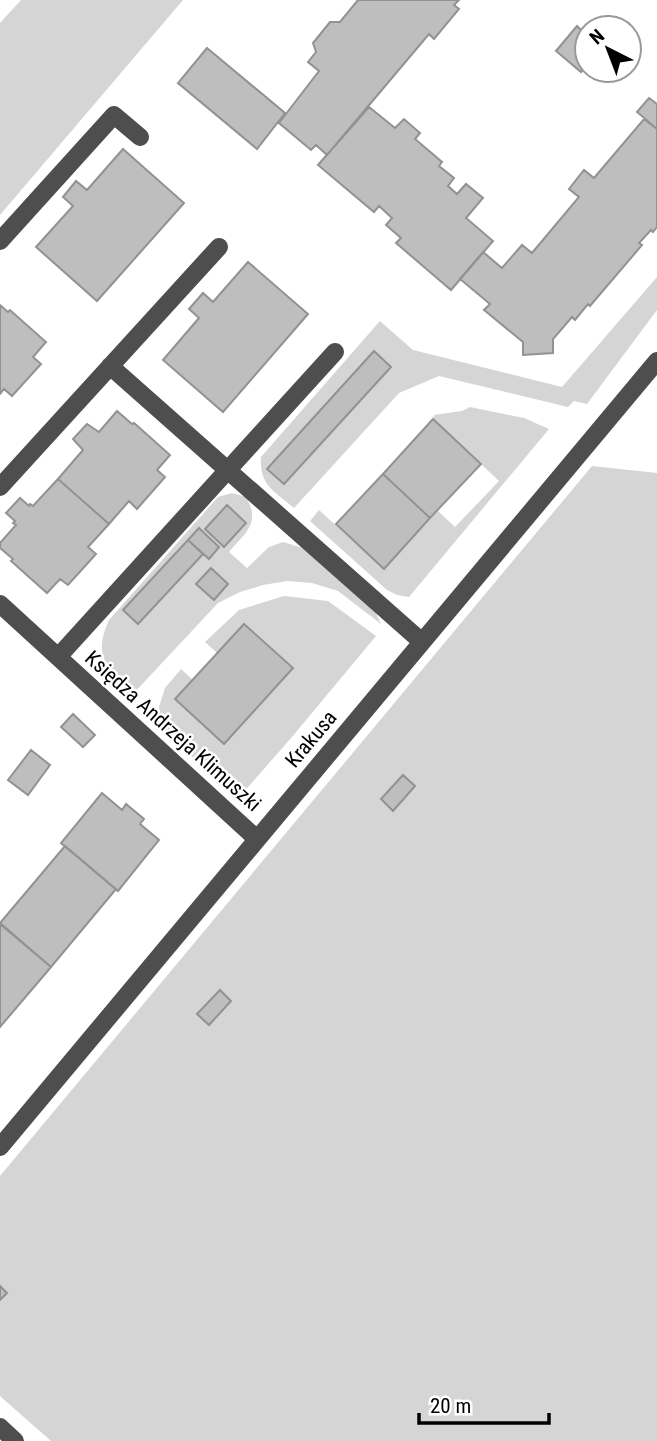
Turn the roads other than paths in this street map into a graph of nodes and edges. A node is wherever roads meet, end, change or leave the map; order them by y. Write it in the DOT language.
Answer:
graph roads {
  1 [pos="140,137"];
  2 [pos="0,241"];
  3 [pos="219,247"];
  4 [pos="335,352"];
  5 [pos="657,361"];
  6 [pos="110,366"];
  7 [pos="228,471"];
  8 [pos="0,487"];
  9 [pos="0,604"];
  10 [pos="422,642"];
  11 [pos="58,657"];
  12 [pos="257,839"];
  13 [pos="0,1147"];
  14 [pos="0,1427"];
  15 [pos="15,1441"];
  1 -- 2 [label="street"];
  3 -- 6 [label="street"];
  4 -- 7 [label="street, Księdza Andrzeja Klimuszki"];
  5 -- 10 [label="street, Krakusa"];
  6 -- 7 [label="street"];
  6 -- 8 [label="street"];
  7 -- 10 [label="street"];
  7 -- 11 [label="street, Księdza Andrzeja Klimuszki"];
  9 -- 11 [label="street, Księdza Andrzeja Klimuszki"];
  10 -- 12 [label="street, Krakusa"];
  11 -- 12 [label="street, Księdza Andrzeja Klimuszki"];
  12 -- 13 [label="street, Krakusa"];
  14 -- 15 [label="street"];
}
